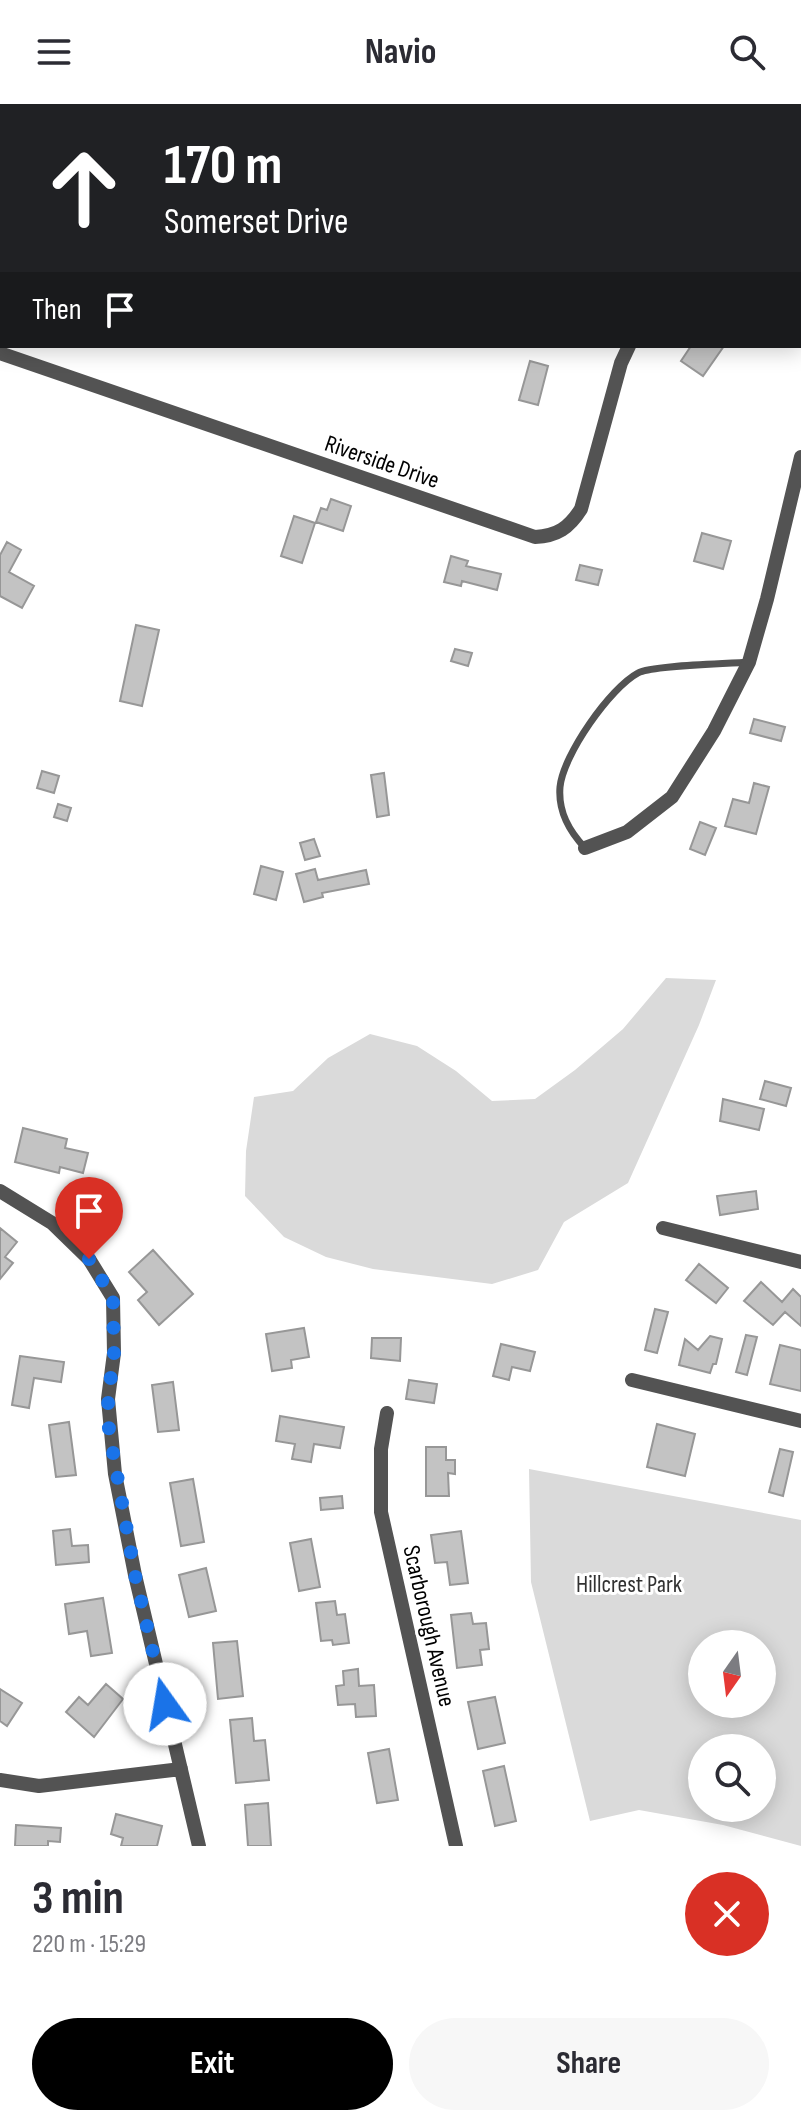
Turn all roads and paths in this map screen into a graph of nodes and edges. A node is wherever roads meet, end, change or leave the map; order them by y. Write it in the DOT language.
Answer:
graph roads {
  1 [pos="628,348"];
  2 [pos="0,353"];
  3 [pos="801,457"];
  4 [pos="749,662"];
  5 [pos="585,848"];
  6 [pos="0,1191"];
  7 [pos="663,1228"];
  8 [pos="801,1262"];
  9 [pos="632,1380"];
  10 [pos="387,1413"];
  11 [pos="801,1421"];
  12 [pos="181,1769"];
  13 [pos="0,1780"];
  14 [pos="199,1846"];
  15 [pos="456,1846"];
  1 -- 2 [label="street, Riverside Drive"];
  3 -- 4 [label="street"];
  4 -- 5 [label="street"];
  4 -- 5 [label="lane"];
  6 -- 12 [label="street"];
  7 -- 8 [label="street"];
  9 -- 11 [label="street"];
  10 -- 15 [label="street, Scarborough Avenue"];
  12 -- 13 [label="street"];
  12 -- 14 [label="street"];
}
